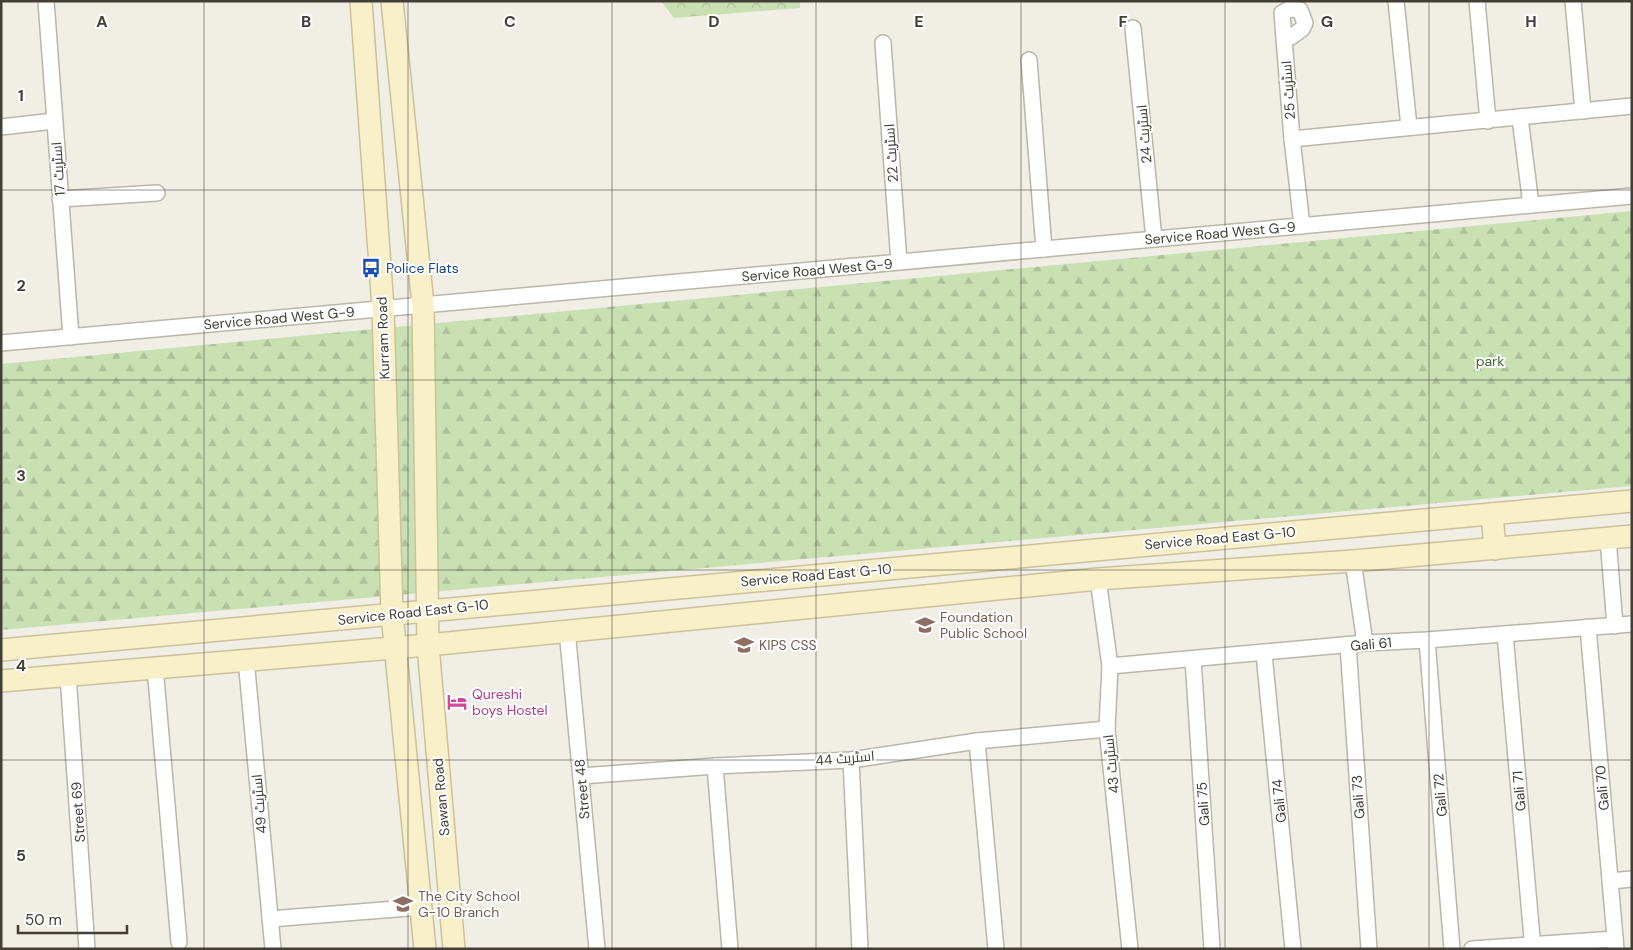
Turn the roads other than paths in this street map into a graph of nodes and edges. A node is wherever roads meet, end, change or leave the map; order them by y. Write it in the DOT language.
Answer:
graph roads {
  1 [pos="46,1"];
  2 [pos="361,1"];
  3 [pos="392,1"];
  4 [pos="1396,1"];
  5 [pos="1478,1"];
  6 [pos="1573,1"];
  7 [pos="1133,28"];
  8 [pos="1285,36"];
  9 [pos="883,44"];
  10 [pos="1028,60"];
  11 [pos="1632,106"];
  12 [pos="1583,111"];
  13 [pos="1520,118"];
  14 [pos="1488,121"];
  15 [pos="54,122"];
  16 [pos="1,127"];
  17 [pos="1409,128"];
  18 [pos="1292,139"];
  19 [pos="157,193"];
  20 [pos="1632,196"];
  21 [pos="60,199"];
  22 [pos="1531,205"];
  23 [pos="1302,226"];
  24 [pos="1154,239"];
  25 [pos="1044,249"];
  26 [pos="899,262"];
  27 [pos="423,306"];
  28 [pos="383,308"];
  29 [pos="71,336"];
  30 [pos="1,343"];
  31 [pos="1632,501"];
  32 [pos="1492,514"];
  33 [pos="1632,536"];
  34 [pos="1608,538"];
  35 [pos="1495,549"];
  36 [pos="1353,561"];
  37 [pos="1098,579"];
  38 [pos="427,610"];
  39 [pos="392,614"];
  40 [pos="1632,624"];
  41 [pos="1615,626"];
  42 [pos="1588,628"];
  43 [pos="567,630"];
  44 [pos="1505,634"];
  45 [pos="1427,640"];
  46 [pos="1365,643"];
  47 [pos="428,645"];
  48 [pos="395,646"];
  49 [pos="1348,646"];
  50 [pos="1,650"];
  51 [pos="1264,654"];
  52 [pos="246,659"];
  53 [pos="1193,659"];
  54 [pos="1110,666"];
  55 [pos="155,667"];
  56 [pos="68,675"];
  57 [pos="1,681"];
  58 [pos="1107,729"];
  59 [pos="977,741"];
  60 [pos="851,760"];
  61 [pos="715,766"];
  62 [pos="581,776"];
  63 [pos="1632,879"];
  64 [pos="1610,881"];
  65 [pos="421,907"];
  66 [pos="270,919"];
  67 [pos="179,942"];
  68 [pos="1616,944"];
  69 [pos="1533,946"];
  70 [pos="87,949"];
  71 [pos="273,949"];
  72 [pos="425,949"];
  73 [pos="454,949"];
  74 [pos="597,949"];
  75 [pos="730,949"];
  76 [pos="860,949"];
  77 [pos="996,949"];
  78 [pos="1130,949"];
  79 [pos="1212,949"];
  80 [pos="1293,949"];
  81 [pos="1369,949"];
  82 [pos="1452,949"];
  83 [pos="1472,949"];
  1 -- 15 [label="street, اسٹریٹ 17"];
  2 -- 28 [label="main road, Kurram Road"];
  3 -- 27 [label="main road"];
  4 -- 17 [label="street"];
  5 -- 14 [label="street"];
  6 -- 12 [label="street"];
  7 -- 24 [label="street, اسٹریٹ 24"];
  8 -- 18 [label="street, اسٹریٹ 25"];
  9 -- 26 [label="street, اسٹریٹ 22"];
  10 -- 25 [label="street"];
  11 -- 12 [label="street"];
  12 -- 13 [label="street"];
  13 -- 14 [label="street"];
  13 -- 22 [label="street"];
  14 -- 17 [label="street"];
  15 -- 16 [label="street"];
  15 -- 21 [label="street, اسٹریٹ 17"];
  17 -- 18 [label="street"];
  18 -- 23 [label="street, اسٹریٹ 25"];
  19 -- 21 [label="street"];
  20 -- 22 [label="street, Service Road West G-9"];
  21 -- 29 [label="street, اسٹریٹ 17"];
  22 -- 23 [label="street, Service Road West G-9"];
  23 -- 24 [label="street, Service Road West G-9"];
  24 -- 25 [label="street, Service Road West G-9"];
  25 -- 26 [label="street, Service Road West G-9"];
  26 -- 27 [label="street, Service Road West G-9"];
  27 -- 28 [label="street, Service Road West G-9"];
  27 -- 38 [label="main road, Sawan Road"];
  28 -- 29 [label="street, Service Road West G-9"];
  28 -- 39 [label="main road, Kurram Road"];
  29 -- 30 [label="street, Service Road West G-9"];
  31 -- 32 [label="main road, Service Road East G-10"];
  32 -- 35 [label="main road"];
  32 -- 38 [label="main road, Service Road East G-10"];
  33 -- 34 [label="main road"];
  34 -- 35 [label="main road"];
  34 -- 41 [label="street"];
  35 -- 36 [label="main road"];
  36 -- 37 [label="main road"];
  36 -- 46 [label="street"];
  37 -- 43 [label="main road"];
  37 -- 54 [label="street, اسٹریٹ 43"];
  38 -- 39 [label="main road, Service Road East G-10"];
  38 -- 47 [label="main road, Sawan Road"];
  39 -- 48 [label="main road, Kurram Road"];
  39 -- 50 [label="main road, Service Road East G-10"];
  40 -- 41 [label="street, Gali 61"];
  41 -- 42 [label="street, Gali 61"];
  42 -- 44 [label="street, Gali 61"];
  42 -- 64 [label="street, Gali 70"];
  43 -- 47 [label="main road"];
  43 -- 62 [label="street, Street 48"];
  44 -- 45 [label="street, Gali 61"];
  44 -- 69 [label="street, Gali 71"];
  45 -- 46 [label="street, Gali 61"];
  45 -- 82 [label="street, Gali 72"];
  46 -- 49 [label="street, Gali 61"];
  47 -- 48 [label="main road"];
  47 -- 73 [label="main road, Sawan Road"];
  48 -- 52 [label="main road"];
  48 -- 65 [label="main road"];
  49 -- 51 [label="street, Gali 61"];
  49 -- 81 [label="street, Gali 73"];
  51 -- 53 [label="street, Gali 61"];
  51 -- 80 [label="street, Gali 74"];
  52 -- 55 [label="main road"];
  52 -- 66 [label="street, اسٹریٹ 49"];
  53 -- 54 [label="street, Gali 61"];
  53 -- 79 [label="street, Gali 75"];
  54 -- 58 [label="street, اسٹریٹ 43"];
  55 -- 56 [label="main road"];
  55 -- 67 [label="street"];
  56 -- 57 [label="main road"];
  56 -- 70 [label="street, Street 69"];
  58 -- 59 [label="street, اسٹریٹ 44"];
  58 -- 78 [label="street, اسٹریٹ 43"];
  59 -- 60 [label="street, اسٹریٹ 44"];
  59 -- 77 [label="street"];
  60 -- 61 [label="street, اسٹریٹ 44"];
  60 -- 76 [label="street"];
  61 -- 62 [label="street, اسٹریٹ 44"];
  61 -- 75 [label="street"];
  62 -- 74 [label="street, Street 48"];
  63 -- 64 [label="street"];
  64 -- 68 [label="street, Gali 70"];
  65 -- 66 [label="street"];
  65 -- 72 [label="main road"];
  66 -- 71 [label="street, اسٹریٹ 49"];
  68 -- 69 [label="street"];
  69 -- 83 [label="street"];
}
